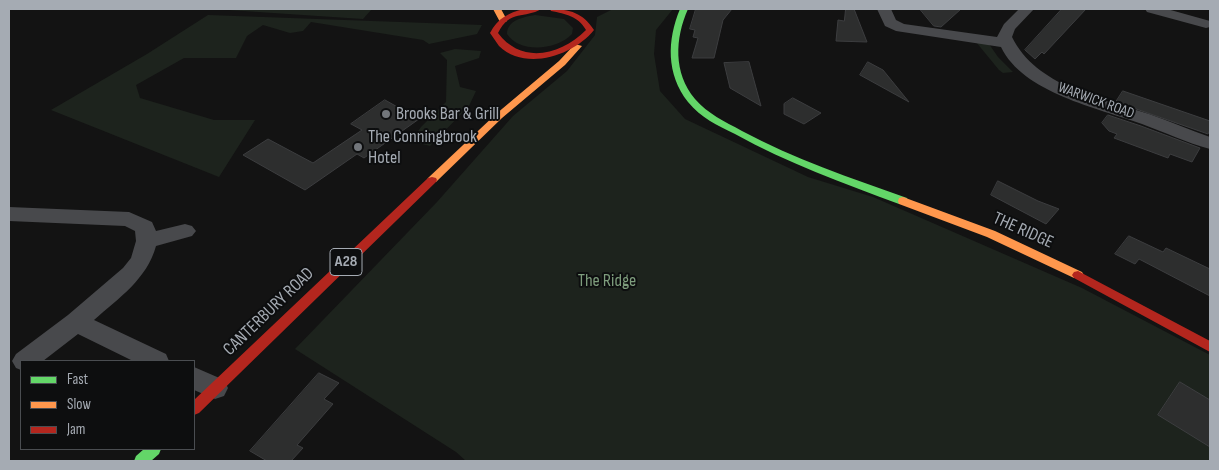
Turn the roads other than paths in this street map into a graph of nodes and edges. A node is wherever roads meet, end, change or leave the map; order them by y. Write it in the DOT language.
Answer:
graph roads {
  1 [pos="497,9"];
  2 [pos="537,9"];
  3 [pos="556,9"];
  4 [pos="684,9"];
  5 [pos="884,9"];
  6 [pos="1027,9"];
  7 [pos="1152,9"];
  8 [pos="503,20"];
  9 [pos="1206,24"];
  10 [pos="1006,43"];
  11 [pos="578,46"];
  12 [pos="518,52"];
  13 [pos="521,70"];
  14 [pos="514,88"];
  15 [pos="498,116"];
  16 [pos="1210,144"];
  17 [pos="9,214"];
  18 [pos="184,231"];
  19 [pos="147,241"];
  20 [pos="76,322"];
  21 [pos="1210,347"];
  22 [pos="25,360"];
  23 [pos="155,360"];
  24 [pos="20,365"];
  25 [pos="9,372"];
  26 [pos="204,383"];
  27 [pos="195,406"];
  28 [pos="153,450"];
  29 [pos="141,461"];
  1 -- 8 [label="main road"];
  2 -- 8 [label="main road"];
  3 -- 11 [label="main road, CANTERBURY ROAD"];
  4 -- 21 [label="main road, THE RIDGE"];
  5 -- 10 [label="street"];
  6 -- 10 [label="street"];
  7 -- 9 [label="street"];
  8 -- 12 [label="main road"];
  10 -- 16 [label="street, WARWICK ROAD"];
  11 -- 12 [label="main road"];
  11 -- 15 [label="main road, CANTERBURY ROAD / A28"];
  12 -- 13 [label="main road"];
  14 -- 15 [label="main road, CANTERBURY ROAD / A28"];
  15 -- 26 [label="main road, CANTERBURY ROAD / A28"];
  17 -- 19 [label="street"];
  18 -- 19 [label="street"];
  19 -- 20 [label="street"];
  20 -- 22 [label="street"];
  20 -- 23 [label="street"];
  24 -- 25 [label="street"];
  26 -- 27 [label="main road, CANTERBURY ROAD / A28"];
  28 -- 29 [label="main road"];
}
